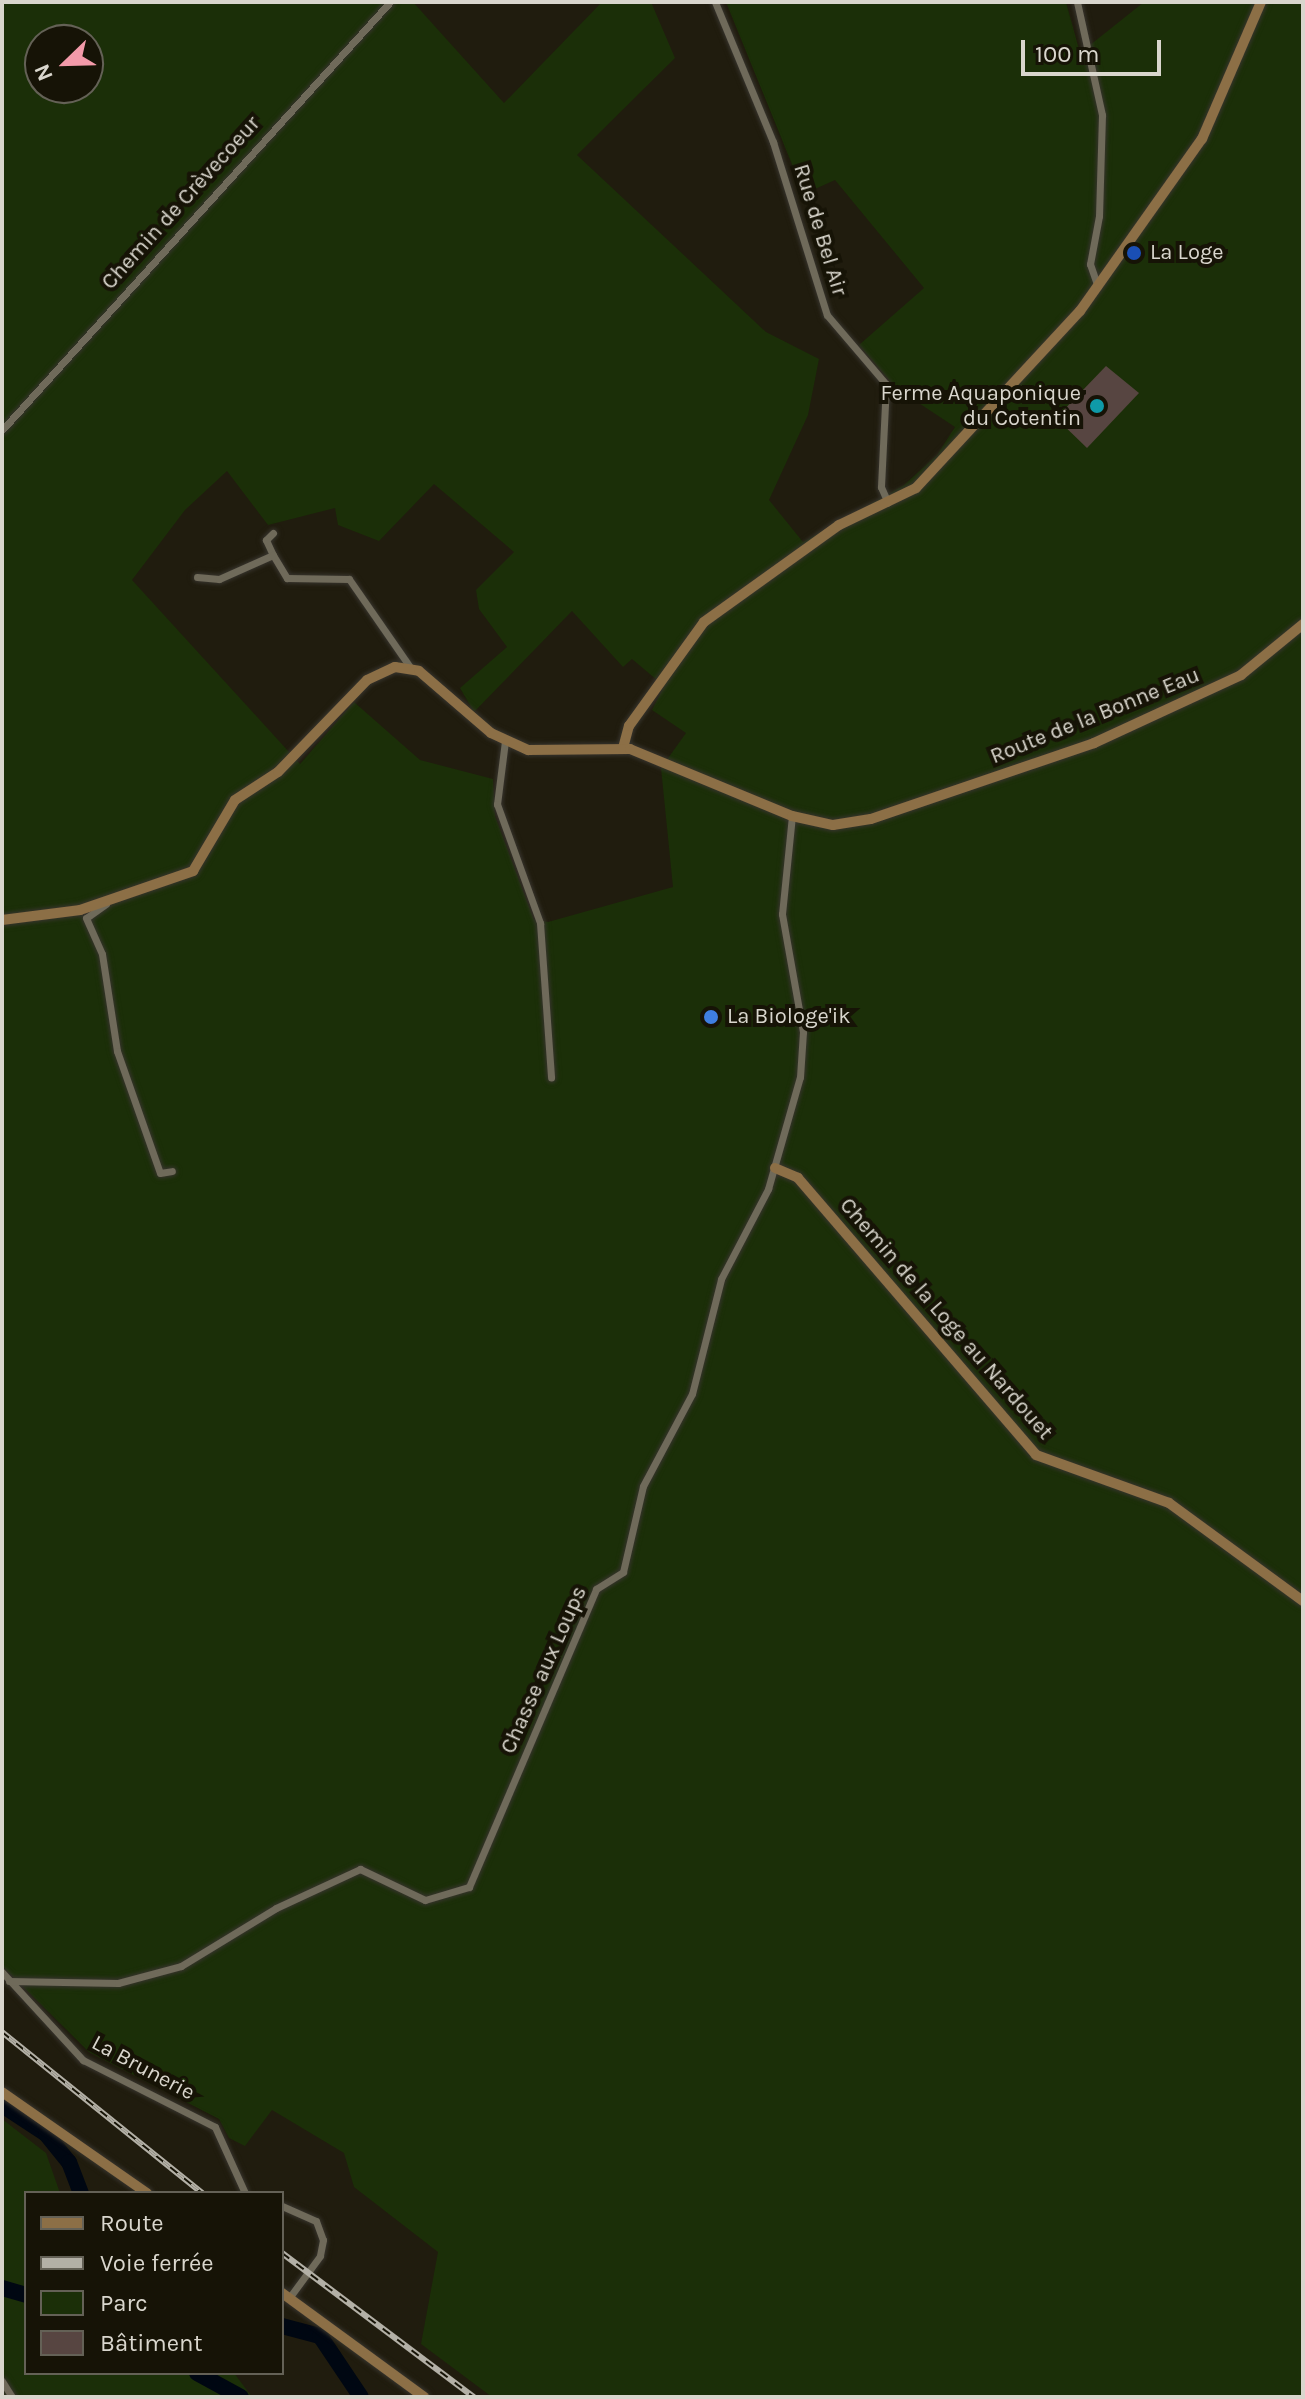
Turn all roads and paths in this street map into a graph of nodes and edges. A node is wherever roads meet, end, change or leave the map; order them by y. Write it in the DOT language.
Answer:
graph roads {
  1 [pos="390,2"];
  2 [pos="715,2"];
  3 [pos="1077,2"];
  4 [pos="1261,2"];
  5 [pos="1100,288"];
  6 [pos="2,430"];
  7 [pos="889,505"];
  8 [pos="273,533"];
  9 [pos="273,555"];
  10 [pos="197,577"];
  11 [pos="1303,624"];
  12 [pos="410,667"];
  13 [pos="505,741"];
  14 [pos="623,748"];
  15 [pos="792,816"];
  16 [pos="110,902"];
  17 [pos="2,920"];
  18 [pos="551,1078"];
  19 [pos="775,1168"];
  20 [pos="172,1171"];
  21 [pos="1303,1601"];
  22 [pos="2,1972"];
  23 [pos="9,1981"];
  24 [pos="2,2092"];
  25 [pos="144,2191"];
  26 [pos="244,2191"];
  27 [pos="284,2207"];
  28 [pos="285,2296"];
  29 [pos="2,2381"];
  30 [pos="12,2397"];
  31 [pos="424,2397"];
  1 -- 6 [label="street, Chemin de Crèvecoeur"];
  2 -- 7 [label="street, Rue de Bel Air"];
  3 -- 5 [label="street"];
  4 -- 5 [label="street"];
  5 -- 7 [label="street"];
  7 -- 14 [label="street"];
  8 -- 9 [label="street"];
  9 -- 10 [label="street"];
  9 -- 12 [label="street"];
  11 -- 15 [label="street, Route de la Bonne Eau"];
  12 -- 13 [label="street"];
  12 -- 16 [label="street"];
  13 -- 14 [label="street"];
  13 -- 18 [label="street"];
  14 -- 15 [label="street, Route de la Bonne Eau"];
  15 -- 19 [label="street, Chasse aux Loups"];
  16 -- 17 [label="street"];
  16 -- 20 [label="street"];
  19 -- 21 [label="street, Chemin de la Loge au Nardouet"];
  19 -- 23 [label="street, Chasse aux Loups"];
  22 -- 23 [label="street, La Brunerie"];
  23 -- 26 [label="street, La Brunerie"];
  24 -- 25 [label="street"];
  27 -- 28 [label="street"];
  28 -- 31 [label="street"];
  29 -- 30 [label="street"];
}
